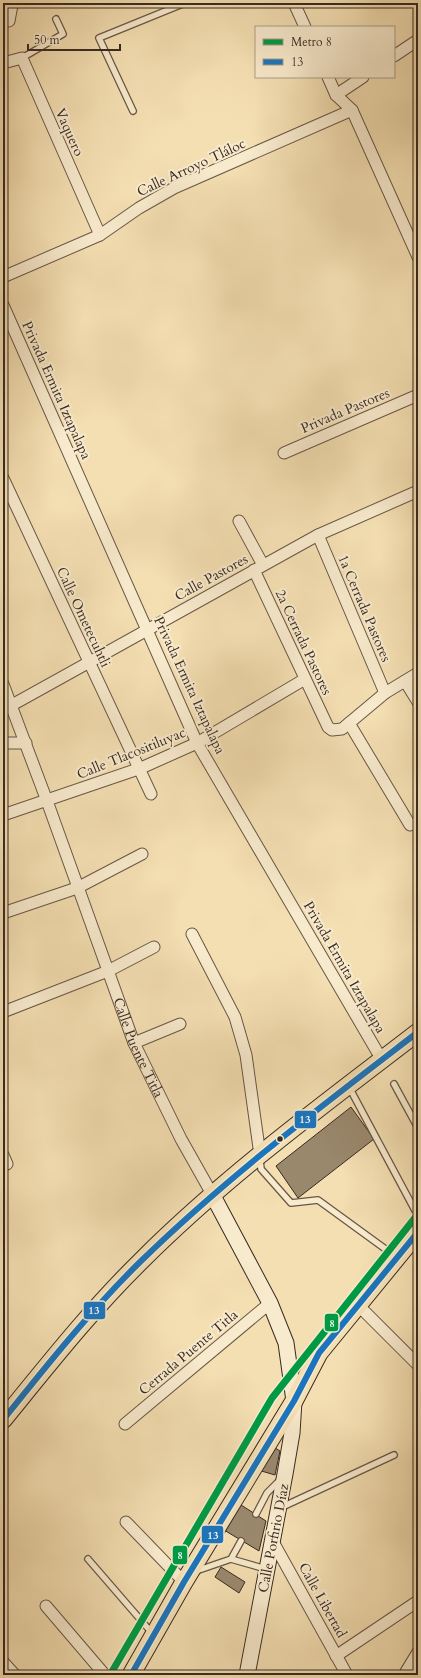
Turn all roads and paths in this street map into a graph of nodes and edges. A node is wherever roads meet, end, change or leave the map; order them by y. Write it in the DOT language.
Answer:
graph roads {
  1 [pos="10,3"];
  2 [pos="185,3"];
  3 [pos="294,3"];
  4 [pos="6,19"];
  5 [pos="56,19"];
  6 [pos="305,26"];
  7 [pos="418,40"];
  8 [pos="395,55"];
  9 [pos="22,58"];
  10 [pos="3,63"];
  11 [pos="328,78"];
  12 [pos="361,78"];
  13 [pos="336,95"];
  14 [pos="352,110"];
  15 [pos="133,111"];
  16 [pos="100,236"];
  17 [pos="418,257"];
  18 [pos="3,277"];
  19 [pos="3,305"];
  20 [pos="418,395"];
  21 [pos="284,453"];
  22 [pos="3,478"];
  23 [pos="418,491"];
  24 [pos="239,521"];
  25 [pos="318,535"];
  26 [pos="258,567"];
  27 [pos="147,630"];
  28 [pos="88,661"];
  29 [pos="418,673"];
  30 [pos="305,679"];
  31 [pos="405,681"];
  32 [pos="3,684"];
  33 [pos="385,693"];
  34 [pos="418,702"];
  35 [pos="7,708"];
  36 [pos="349,723"];
  37 [pos="3,742"];
  38 [pos="26,743"];
  39 [pos="197,743"];
  40 [pos="141,768"];
  41 [pos="151,794"];
  42 [pos="47,801"];
  43 [pos="3,815"];
  44 [pos="410,825"];
  45 [pos="142,854"];
  46 [pos="77,888"];
  47 [pos="3,913"];
  48 [pos="192,934"];
  49 [pos="154,947"];
  50 [pos="108,971"];
  51 [pos="3,1012"];
  52 [pos="180,1024"];
  53 [pos="418,1032"];
  54 [pos="134,1043"];
  55 [pos="382,1060"];
  56 [pos="394,1084"];
  57 [pos="349,1087"];
  58 [pos="418,1128"];
  59 [pos="260,1155"];
  60 [pos="212,1194"];
  61 [pos="418,1216"];
  62 [pos="418,1232"];
  63 [pos="397,1258"];
  64 [pos="270,1303"];
  65 [pos="358,1306"];
  66 [pos="418,1365"];
  67 [pos="294,1401"];
  68 [pos="3,1420"];
  69 [pos="125,1424"];
  70 [pos="394,1455"];
  71 [pos="285,1474"];
  72 [pos="278,1510"];
  73 [pos="256,1514"];
  74 [pos="126,1522"];
  75 [pos="272,1540"];
  76 [pos="241,1541"];
  77 [pos="88,1559"];
  78 [pos="231,1559"];
  79 [pos="266,1569"];
  80 [pos="187,1578"];
  81 [pos="418,1601"];
  82 [pos="46,1606"];
  83 [pos="154,1635"];
  84 [pos="418,1652"];
  85 [pos="336,1656"];
  86 [pos="3,1662"];
  87 [pos="15,1675"];
  88 [pos="105,1675"];
  89 [pos="131,1675"];
  90 [pos="247,1675"];
  91 [pos="347,1675"];
  92 [pos="404,1675"];
  1 -- 4 [label="street"];
  2 -- 15 [label="lane"];
  3 -- 6 [label="street"];
  5 -- 9 [label="lane"];
  7 -- 8 [label="street"];
  9 -- 10 [label="street"];
  9 -- 16 [label="street, Vaquero"];
  11 -- 13 [label="street"];
  12 -- 13 [label="street"];
  13 -- 14 [label="street"];
  14 -- 16 [label="street, Calle Arroyo Tláloc"];
  14 -- 17 [label="street"];
  16 -- 18 [label="street, Calle Arroyo Tláloc"];
  19 -- 27 [label="street, Privada Ermita Iztapalapa"];
  20 -- 21 [label="street, Privada Pastores"];
  22 -- 28 [label="street, Calle Ometecuhtli"];
  23 -- 25 [label="street, Calle Pastores"];
  24 -- 26 [label="street, 2a Cerrada Pastores"];
  25 -- 26 [label="street, Calle Pastores"];
  25 -- 33 [label="street, 1a Cerrada Pastores"];
  26 -- 27 [label="street, Calle Pastores"];
  26 -- 30 [label="street, 2a Cerrada Pastores"];
  27 -- 28 [label="street, Calle Pastores"];
  27 -- 39 [label="street, Privada Ermita Iztapalapa"];
  28 -- 35 [label="street, Calle Pastores"];
  28 -- 40 [label="street, Calle Ometecuhtli"];
  29 -- 31 [label="street"];
  30 -- 36 [label="street, 2a Cerrada Pastores"];
  30 -- 39 [label="street, Calle Tlacositiluyac"];
  31 -- 33 [label="street"];
  31 -- 34 [label="street"];
  32 -- 35 [label="street, Calle Puente Titla"];
  33 -- 36 [label="street"];
  35 -- 38 [label="street, Calle Puente Titla"];
  36 -- 44 [label="street"];
  37 -- 38 [label="street"];
  38 -- 42 [label="street, Calle Puente Titla"];
  39 -- 40 [label="street, Calle Tlacositiluyac"];
  39 -- 55 [label="street, Privada Ermita Iztapalapa"];
  40 -- 41 [label="street, Calle Ometecuhtli"];
  40 -- 42 [label="street, Calle Tlacositiluyac"];
  42 -- 43 [label="street, Calle Tlacositiluyac"];
  42 -- 46 [label="street, Calle Puente Titla"];
  45 -- 46 [label="street"];
  46 -- 47 [label="street"];
  46 -- 50 [label="street, Calle Puente Titla"];
  48 -- 59 [label="street"];
  49 -- 50 [label="street"];
  50 -- 51 [label="street"];
  50 -- 54 [label="street, Calle Puente Titla"];
  52 -- 54 [label="street"];
  53 -- 55 [label="main road"];
  54 -- 60 [label="street, Calle Puente Titla"];
  55 -- 57 [label="main road"];
  56 -- 58 [label="lane"];
  57 -- 59 [label="main road"];
  57 -- 61 [label="lane"];
  59 -- 60 [label="main road"];
  59 -- 63 [label="lane"];
  60 -- 64 [label="street, Calle Puente Titla"];
  60 -- 68 [label="main road"];
  62 -- 63 [label="main road"];
  63 -- 65 [label="main road"];
  64 -- 67 [label="street, Calle Puente Titla"];
  64 -- 69 [label="street, Cerrada Puente Titla"];
  65 -- 66 [label="street"];
  65 -- 67 [label="main road"];
  67 -- 71 [label="street, Calle Porfirio Díaz"];
  67 -- 80 [label="main road"];
  70 -- 72 [label="lane"];
  71 -- 72 [label="street, Calle Porfirio Díaz"];
  71 -- 73 [label="lane"];
  72 -- 75 [label="street, Calle Porfirio Díaz"];
  74 -- 80 [label="street"];
  75 -- 79 [label="street, Calle Porfirio Díaz"];
  75 -- 85 [label="street, Calle Libertad"];
  76 -- 78 [label="lane"];
  77 -- 83 [label="lane"];
  78 -- 79 [label="lane"];
  78 -- 80 [label="lane"];
  79 -- 90 [label="street, Calle Porfirio Díaz"];
  80 -- 83 [label="main road"];
  81 -- 85 [label="street"];
  82 -- 88 [label="street"];
  83 -- 89 [label="main road"];
  84 -- 92 [label="street"];
  85 -- 91 [label="street, Calle Libertad"];
  86 -- 87 [label="street"];
}
